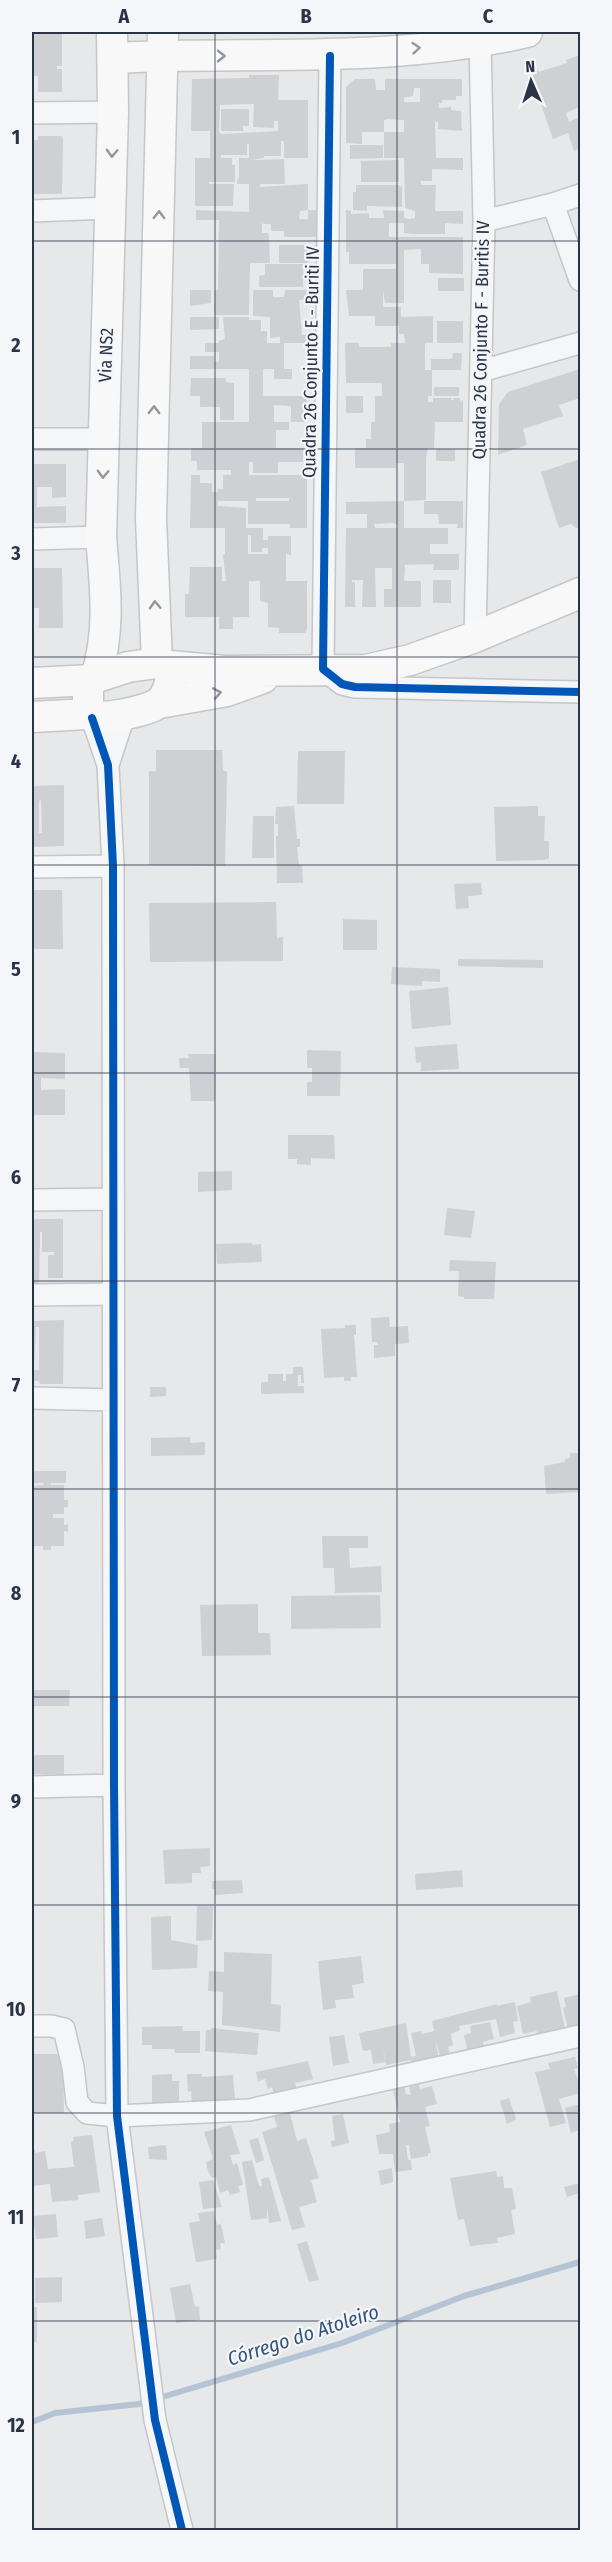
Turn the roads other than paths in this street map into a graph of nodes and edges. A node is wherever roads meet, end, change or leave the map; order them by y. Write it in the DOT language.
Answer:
graph roads {
  1 [pos="527,32"];
  2 [pos="480,43"];
  3 [pos="163,44"];
  4 [pos="113,45"];
  5 [pos="330,56"];
  6 [pos="32,112"];
  7 [pos="113,112"];
  8 [pos="580,195"];
  9 [pos="553,204"];
  10 [pos="110,208"];
  11 [pos="32,211"];
  12 [pos="484,221"];
  13 [pos="580,280"];
  14 [pos="580,343"];
  15 [pos="481,371"];
  16 [pos="32,439"];
  17 [pos="104,439"];
  18 [pos="101,537"];
  19 [pos="32,539"];
  20 [pos="580,593"];
  21 [pos="475,637"];
  22 [pos="163,664"];
  23 [pos="289,669"];
  24 [pos="323,669"];
  25 [pos="94,678"];
  26 [pos="32,682"];
  27 [pos="580,692"];
  28 [pos="159,703"];
  29 [pos="126,713"];
  30 [pos="90,716"];
  31 [pos="32,717"];
  32 [pos="108,765"];
  33 [pos="113,866"];
  34 [pos="32,867"];
  35 [pos="113,1199"];
  36 [pos="32,1200"];
  37 [pos="113,1294"];
  38 [pos="32,1295"];
  39 [pos="32,1398"];
  40 [pos="113,1400"];
  41 [pos="114,1785"];
  42 [pos="32,1788"];
  43 [pos="32,2026"];
  44 [pos="580,2036"];
  45 [pos="117,2116"];
  46 [pos="182,2530"];
  1 -- 2 [label="street"];
  5 -- 2 [label="street, one-way"];
  2 -- 12 [label="street, Quadra 26 Conjunto F - Buritis IV"];
  3 -- 4 [label="street"];
  3 -- 5 [label="street, one-way"];
  22 -- 3 [label="street, one-way"];
  4 -- 7 [label="street, Via NS2"];
  5 -- 24 [label="street, Quadra 26 Conjunto E - Buriti IV"];
  6 -- 7 [label="street"];
  7 -- 10 [label="street, Via NS2, one-way"];
  8 -- 9 [label="street"];
  9 -- 12 [label="street"];
  9 -- 13 [label="street"];
  10 -- 11 [label="street"];
  10 -- 17 [label="street, Via NS2"];
  12 -- 15 [label="street, Quadra 26 Conjunto F - Buritis IV"];
  14 -- 15 [label="street"];
  15 -- 21 [label="street, Quadra 26 Conjunto F - Buritis IV"];
  16 -- 17 [label="street"];
  17 -- 18 [label="street, Via NS2, one-way"];
  18 -- 19 [label="street"];
  18 -- 25 [label="street, Via NS2"];
  20 -- 21 [label="street"];
  21 -- 24 [label="street"];
  22 -- 23 [label="street"];
  22 -- 25 [label="street"];
  22 -- 28 [label="street"];
  23 -- 24 [label="street"];
  28 -- 23 [label="street, one-way"];
  24 -- 27 [label="street"];
  25 -- 26 [label="street"];
  25 -- 30 [label="street, Via NS2"];
  28 -- 29 [label="street"];
  29 -- 30 [label="street"];
  29 -- 32 [label="street"];
  30 -- 31 [label="street"];
  30 -- 32 [label="street"];
  32 -- 33 [label="street"];
  33 -- 34 [label="street"];
  33 -- 35 [label="street"];
  35 -- 36 [label="street"];
  35 -- 37 [label="street"];
  37 -- 38 [label="street"];
  37 -- 40 [label="street"];
  39 -- 40 [label="street"];
  40 -- 41 [label="street"];
  41 -- 42 [label="street"];
  41 -- 45 [label="street"];
  43 -- 45 [label="street"];
  44 -- 45 [label="street"];
  45 -- 46 [label="street"];
}
